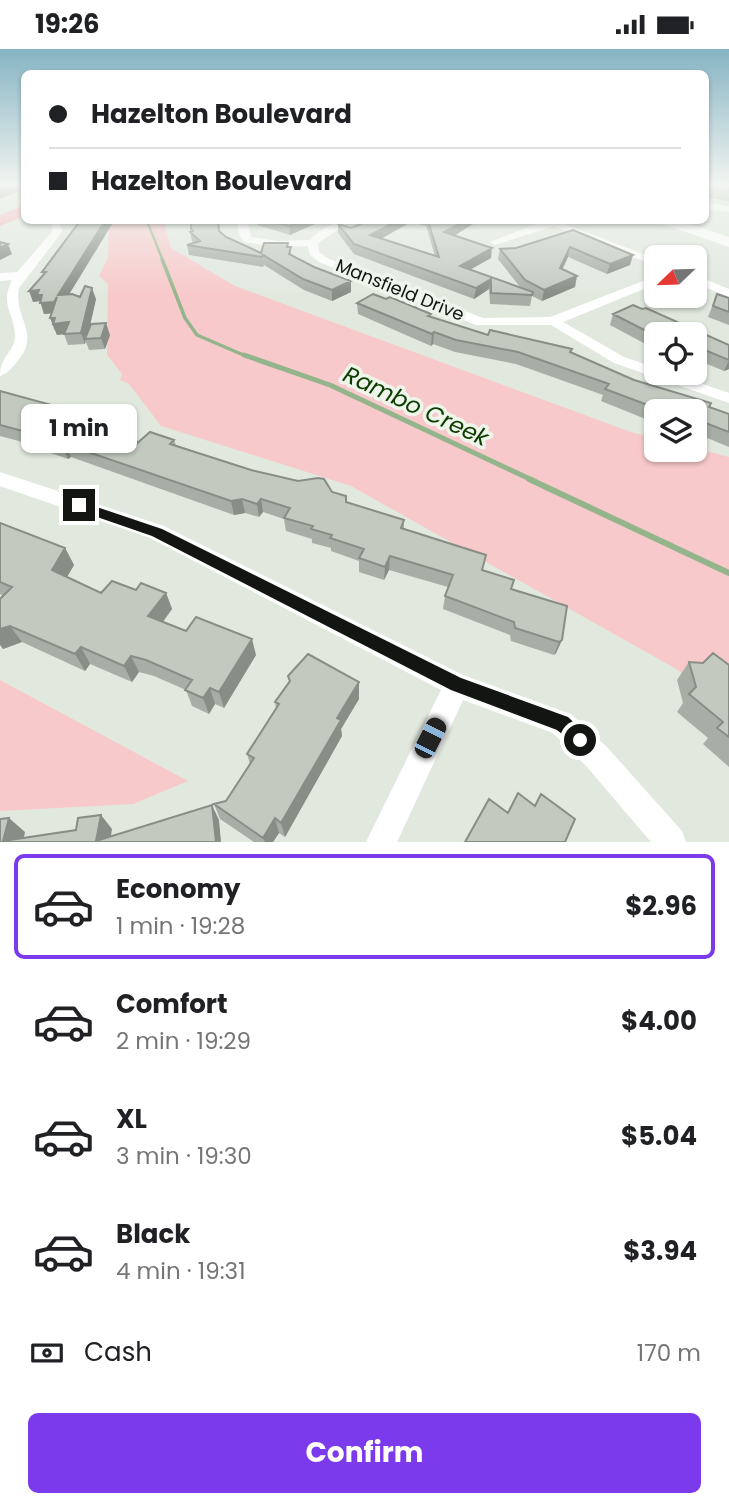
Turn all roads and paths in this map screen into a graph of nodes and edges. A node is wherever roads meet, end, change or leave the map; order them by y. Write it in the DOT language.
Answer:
graph roads {
  1 [pos="56,224"];
  2 [pos="243,224"];
  3 [pos="341,224"];
  4 [pos="546,224"];
  5 [pos="557,224"];
  6 [pos="677,224"];
  7 [pos="495,242"];
  8 [pos="729,242"];
  9 [pos="313,243"];
  10 [pos="644,258"];
  11 [pos="24,275"];
  12 [pos="0,277"];
  13 [pos="707,284"];
  14 [pos="644,285"];
  15 [pos="729,292"];
  16 [pos="553,321"];
  17 [pos="0,371"];
  18 [pos="729,398"];
  19 [pos="0,479"];
  20 [pos="457,685"];
  21 [pos="381,842"];
  22 [pos="671,842"];
  1 -- 11 [label="street"];
  2 -- 9 [label="street"];
  3 -- 9 [label="street, Mansfield Drive"];
  4 -- 7 [label="street"];
  5 -- 10 [label="street"];
  6 -- 8 [label="street"];
  9 -- 16 [label="street, Mansfield Drive"];
  11 -- 12 [label="street"];
  11 -- 17 [label="street"];
  13 -- 15 [label="street"];
  14 -- 16 [label="street, Mansfield Drive"];
  16 -- 18 [label="street"];
  19 -- 20 [label="street"];
  20 -- 21 [label="street"];
  20 -- 22 [label="street"];
}
